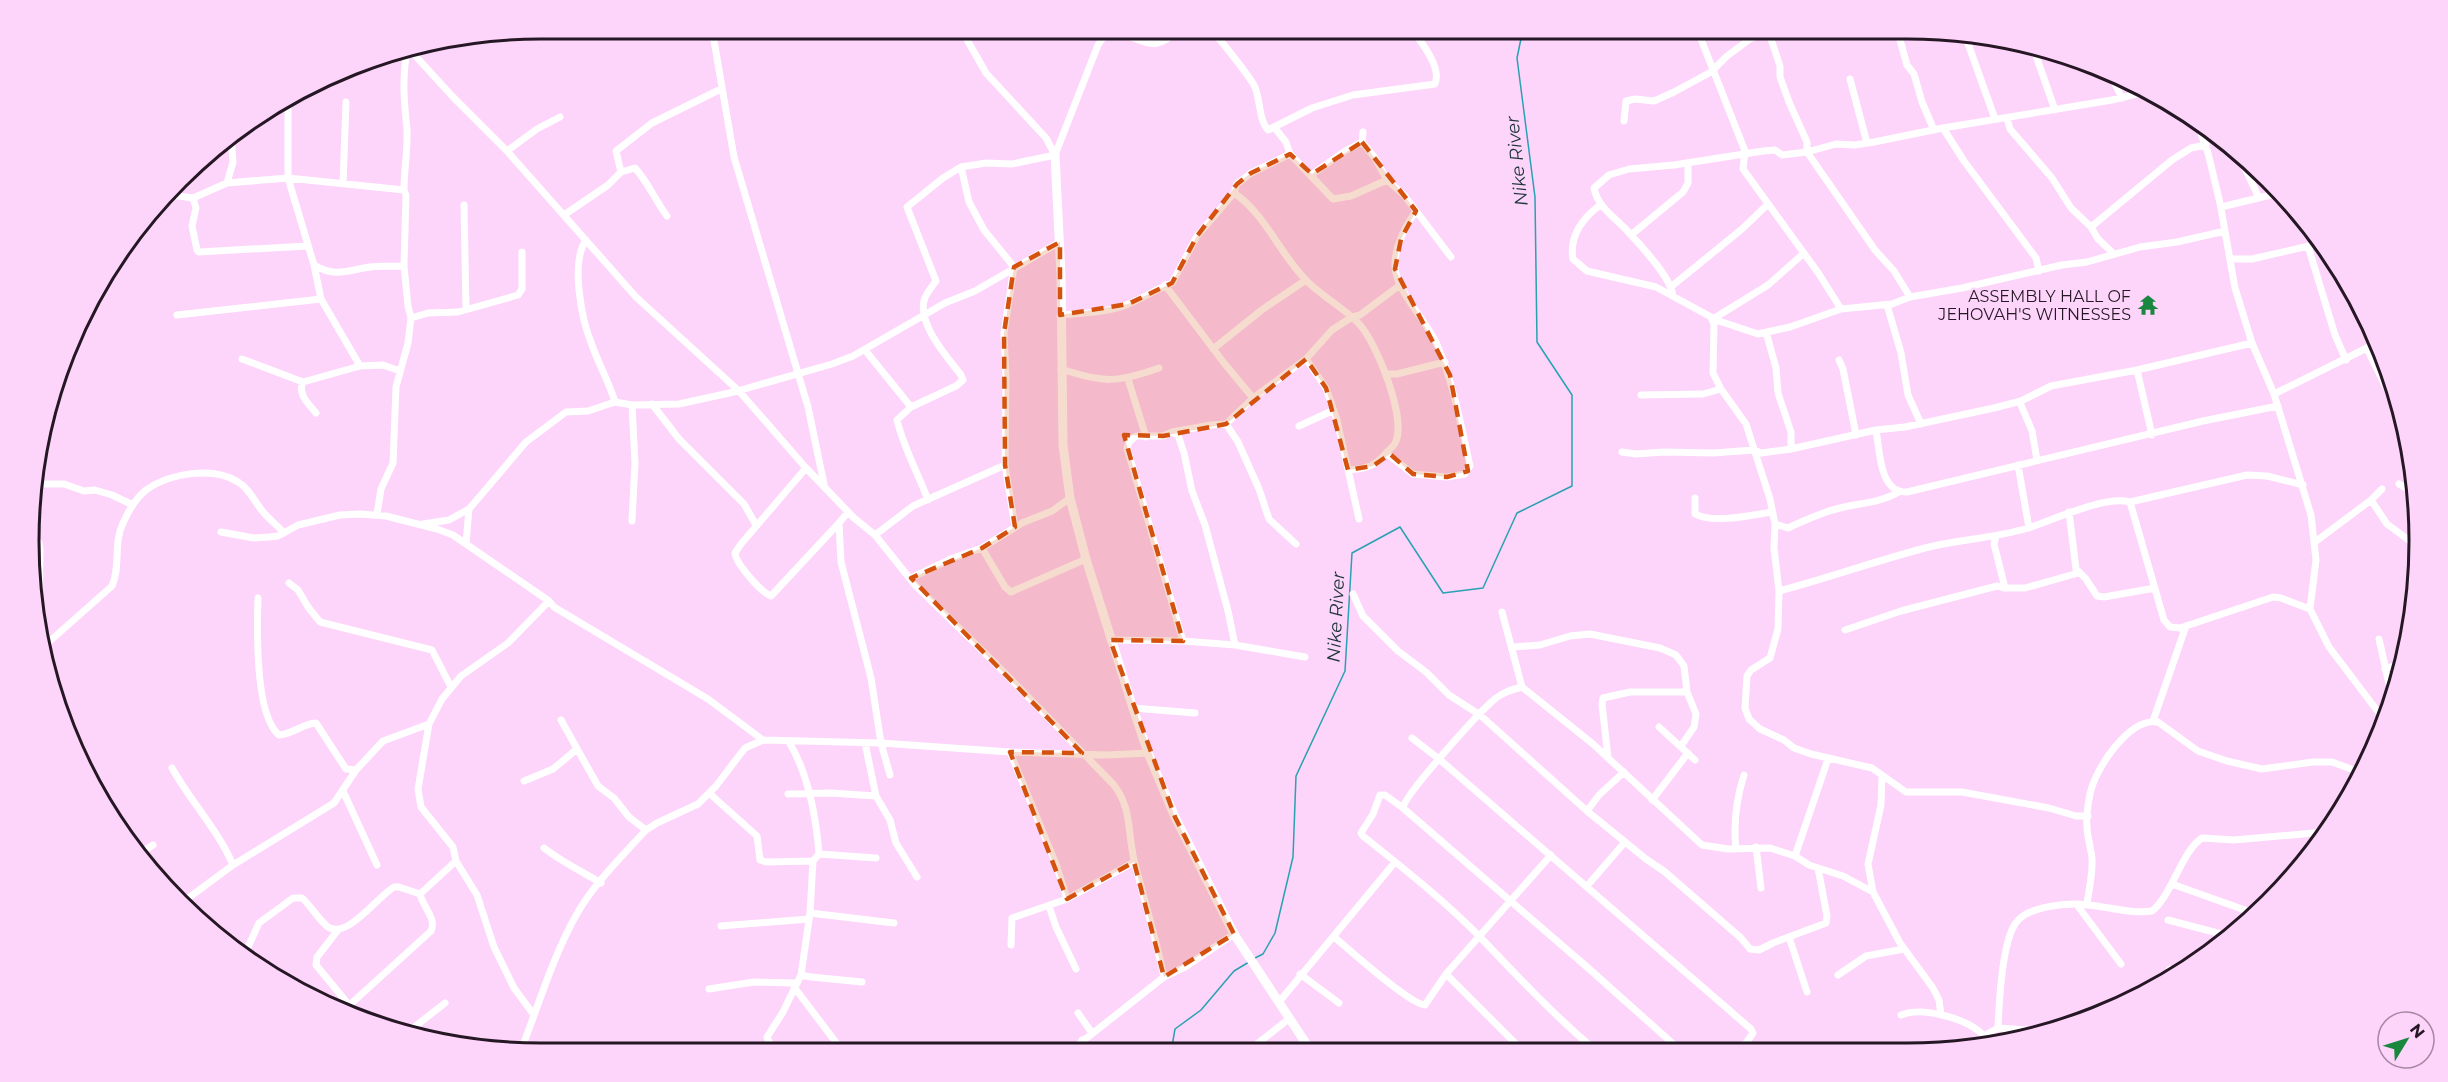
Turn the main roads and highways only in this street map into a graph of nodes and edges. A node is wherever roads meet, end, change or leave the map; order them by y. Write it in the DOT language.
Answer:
graph roads {
  1 [pos="1055,155"];
  2 [pos="1306,1043"];
  1 -- 2 [label="main road"];
}
